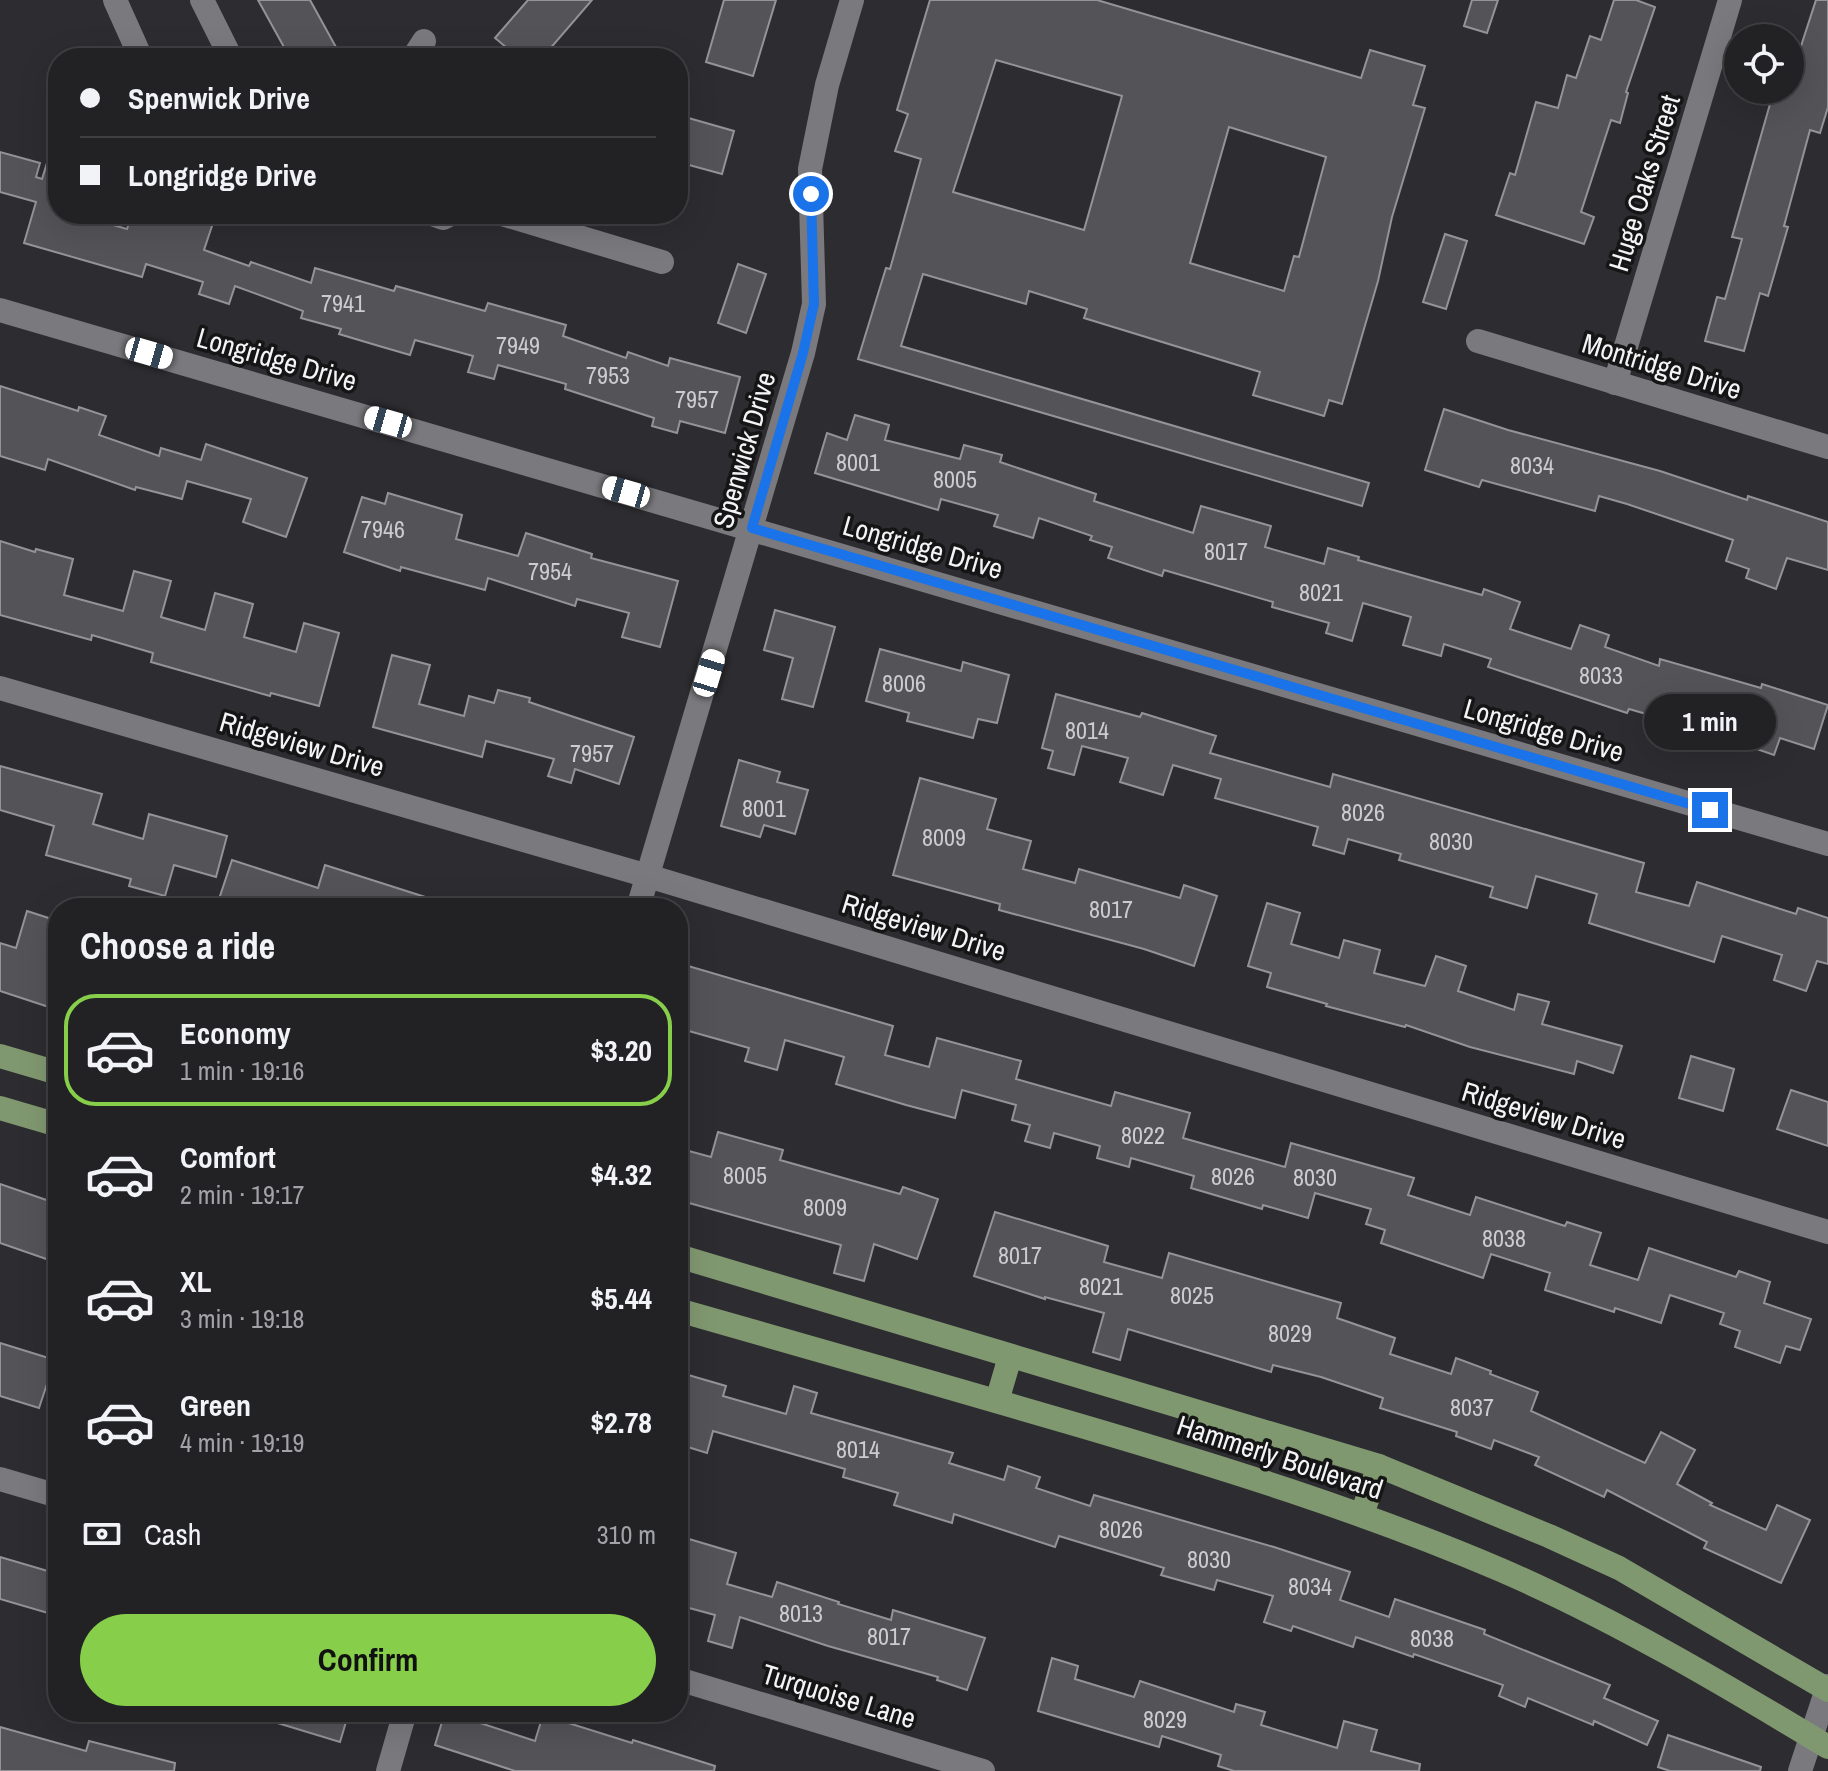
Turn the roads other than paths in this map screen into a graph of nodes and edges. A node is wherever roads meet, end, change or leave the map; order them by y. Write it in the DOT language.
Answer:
graph roads {
  1 [pos="115,0"];
  2 [pos="202,0"];
  3 [pos="852,0"];
  4 [pos="1730,0"];
  5 [pos="137,48"];
  6 [pos="226,48"];
  7 [pos="535,224"];
  8 [pos="662,262"];
  9 [pos="0,310"];
  10 [pos="1478,341"];
  11 [pos="1615,383"];
  12 [pos="1828,447"];
  13 [pos="752,528"];
  14 [pos="0,688"];
  15 [pos="1828,844"];
  16 [pos="648,876"];
  17 [pos="641,898"];
  18 [pos="0,1056"];
  19 [pos="48,1070"];
  20 [pos="0,1108"];
  21 [pos="48,1122"];
  22 [pos="1828,1232"];
  23 [pos="688,1259"];
  24 [pos="688,1268"];
  25 [pos="720,1269"];
  26 [pos="688,1313"];
  27 [pos="1010,1357"];
  28 [pos="997,1401"];
  29 [pos="1379,1466"];
  30 [pos="0,1479"];
  31 [pos="48,1493"];
  32 [pos="1362,1514"];
  33 [pos="688,1682"];
  34 [pos="1828,1689"];
  35 [pos="402,1722"];
  36 [pos="1820,1742"];
  37 [pos="388,1771"];
  38 [pos="983,1771"];
  39 [pos="1800,1771"];
  1 -- 5 [label="street"];
  2 -- 6 [label="street"];
  3 -- 13 [label="street, Spenwick Drive"];
  4 -- 11 [label="street, Huge Oaks Street"];
  7 -- 8 [label="street"];
  9 -- 13 [label="street, Longridge Drive"];
  10 -- 11 [label="street, Montridge Drive"];
  11 -- 12 [label="street, Montridge Drive"];
  13 -- 15 [label="street, Longridge Drive"];
  13 -- 16 [label="street, Spenwick Drive"];
  14 -- 16 [label="street, Ridgeview Drive"];
  16 -- 17 [label="street, Spenwick Drive"];
  16 -- 22 [label="street, Ridgeview Drive"];
  18 -- 19 [label="main road"];
  20 -- 21 [label="main road"];
  23 -- 25 [label="main road, Hammerly Boulevard"];
  24 -- 25 [label="main road"];
  25 -- 27 [label="main road, Hammerly Boulevard"];
  26 -- 28 [label="main road, Hammerly Boulevard"];
  27 -- 28 [label="main road"];
  27 -- 29 [label="main road, Hammerly Boulevard"];
  28 -- 32 [label="main road, Hammerly Boulevard"];
  29 -- 32 [label="main road"];
  29 -- 34 [label="main road, Hammerly Boulevard"];
  30 -- 31 [label="street"];
  32 -- 36 [label="main road, Hammerly Boulevard"];
  33 -- 38 [label="street, Turquoise Lane"];
  34 -- 36 [label="street"];
  35 -- 37 [label="street"];
  36 -- 39 [label="street"];
}
